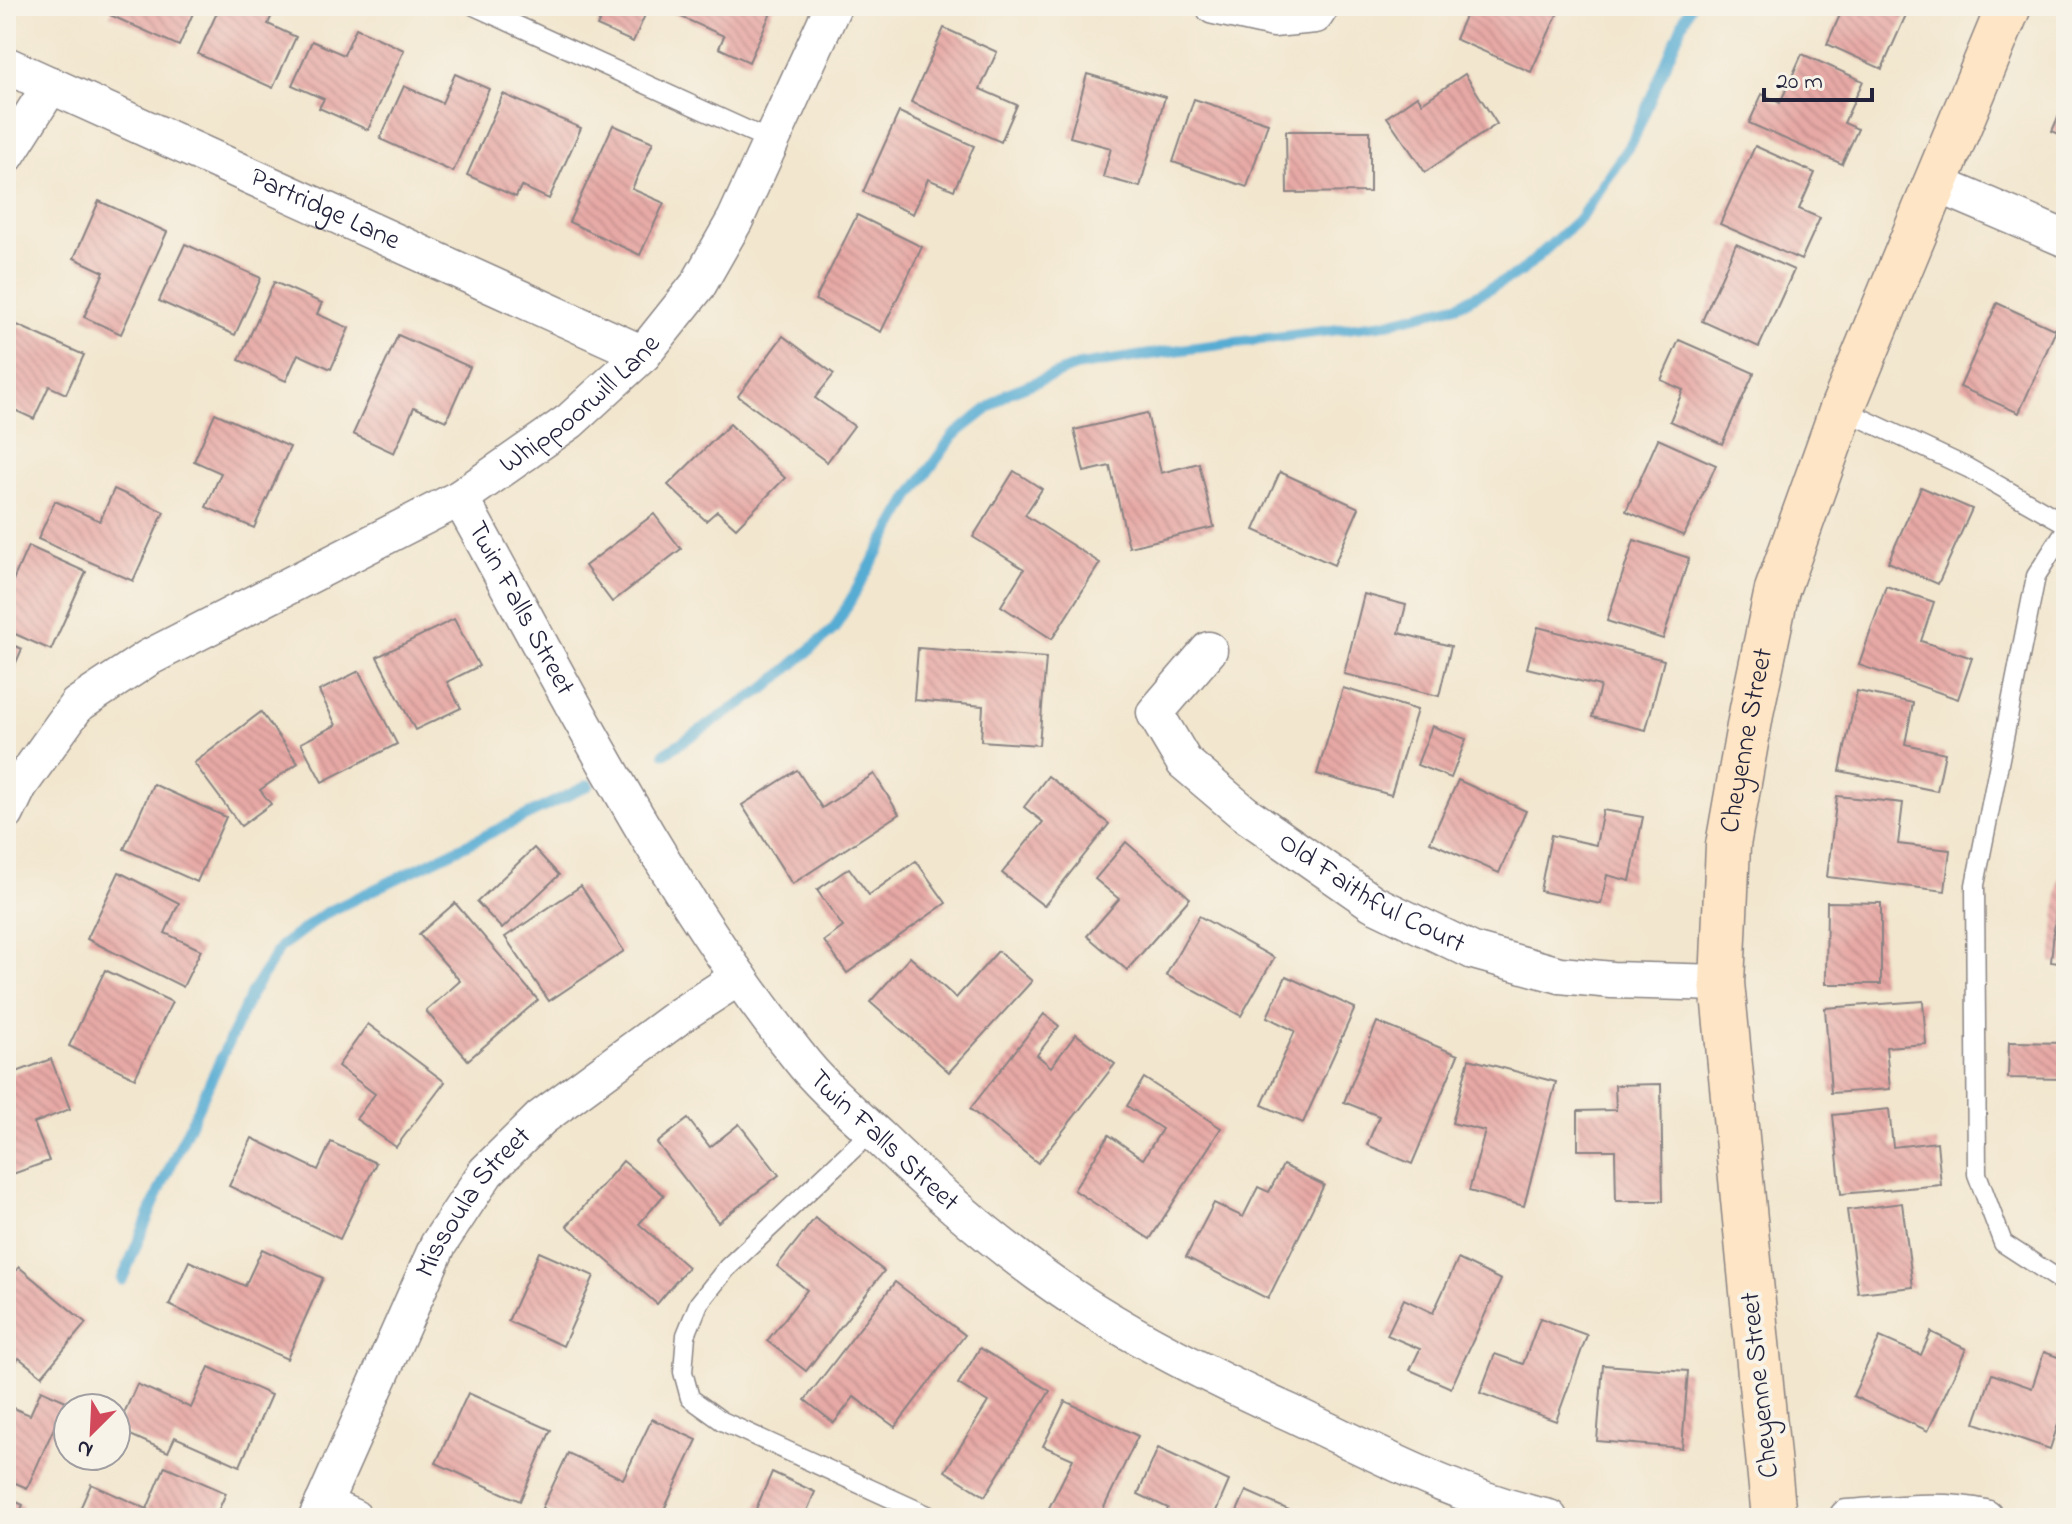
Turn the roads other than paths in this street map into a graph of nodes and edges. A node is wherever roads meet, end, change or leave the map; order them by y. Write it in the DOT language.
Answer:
graph roads {
  1 [pos="474,6"];
  2 [pos="833,6"];
  3 [pos="1214,6"];
  4 [pos="1321,6"];
  5 [pos="2009,6"];
  6 [pos="6,65"];
  7 [pos="51,85"];
  8 [pos="771,141"];
  9 [pos="6,156"];
  10 [pos="1935,183"];
  11 [pos="2066,239"];
  12 [pos="643,354"];
  13 [pos="1842,409"];
  14 [pos="460,498"];
  15 [pos="2066,526"];
  16 [pos="1209,650"];
  17 [pos="6,813"];
  18 [pos="739,977"];
  19 [pos="1722,983"];
  20 [pos="872,1131"];
  21 [pos="2066,1284"];
  22 [pos="331,1513"];
  23 [pos="934,1518"];
  24 [pos="1549,1518"];
  25 [pos="1774,1518"];
  26 [pos="1847,1518"];
  27 [pos="1985,1518"];
  1 -- 8 [label="lane"];
  2 -- 8 [label="street, Whippoorwill Lane"];
  3 -- 4 [label="street"];
  5 -- 10 [label="street, Cheyenne Street"];
  6 -- 7 [label="street, Partridge Lane"];
  7 -- 9 [label="street"];
  7 -- 12 [label="street, Partridge Lane"];
  8 -- 12 [label="street, Whippoorwill Lane"];
  10 -- 11 [label="street"];
  10 -- 13 [label="street, Cheyenne Street"];
  12 -- 14 [label="street, Whippoorwill Lane"];
  13 -- 15 [label="lane"];
  13 -- 19 [label="street, Cheyenne Street"];
  14 -- 17 [label="street, Whippoorwill Lane"];
  14 -- 18 [label="street, Twin Falls Street"];
  15 -- 21 [label="lane"];
  16 -- 19 [label="street, Old Faithful Court"];
  18 -- 20 [label="street, Twin Falls Street"];
  18 -- 22 [label="street, Missoula Street"];
  19 -- 25 [label="street, Cheyenne Street"];
  20 -- 23 [label="lane"];
  20 -- 24 [label="street, Twin Falls Street"];
  26 -- 27 [label="street"];
}
